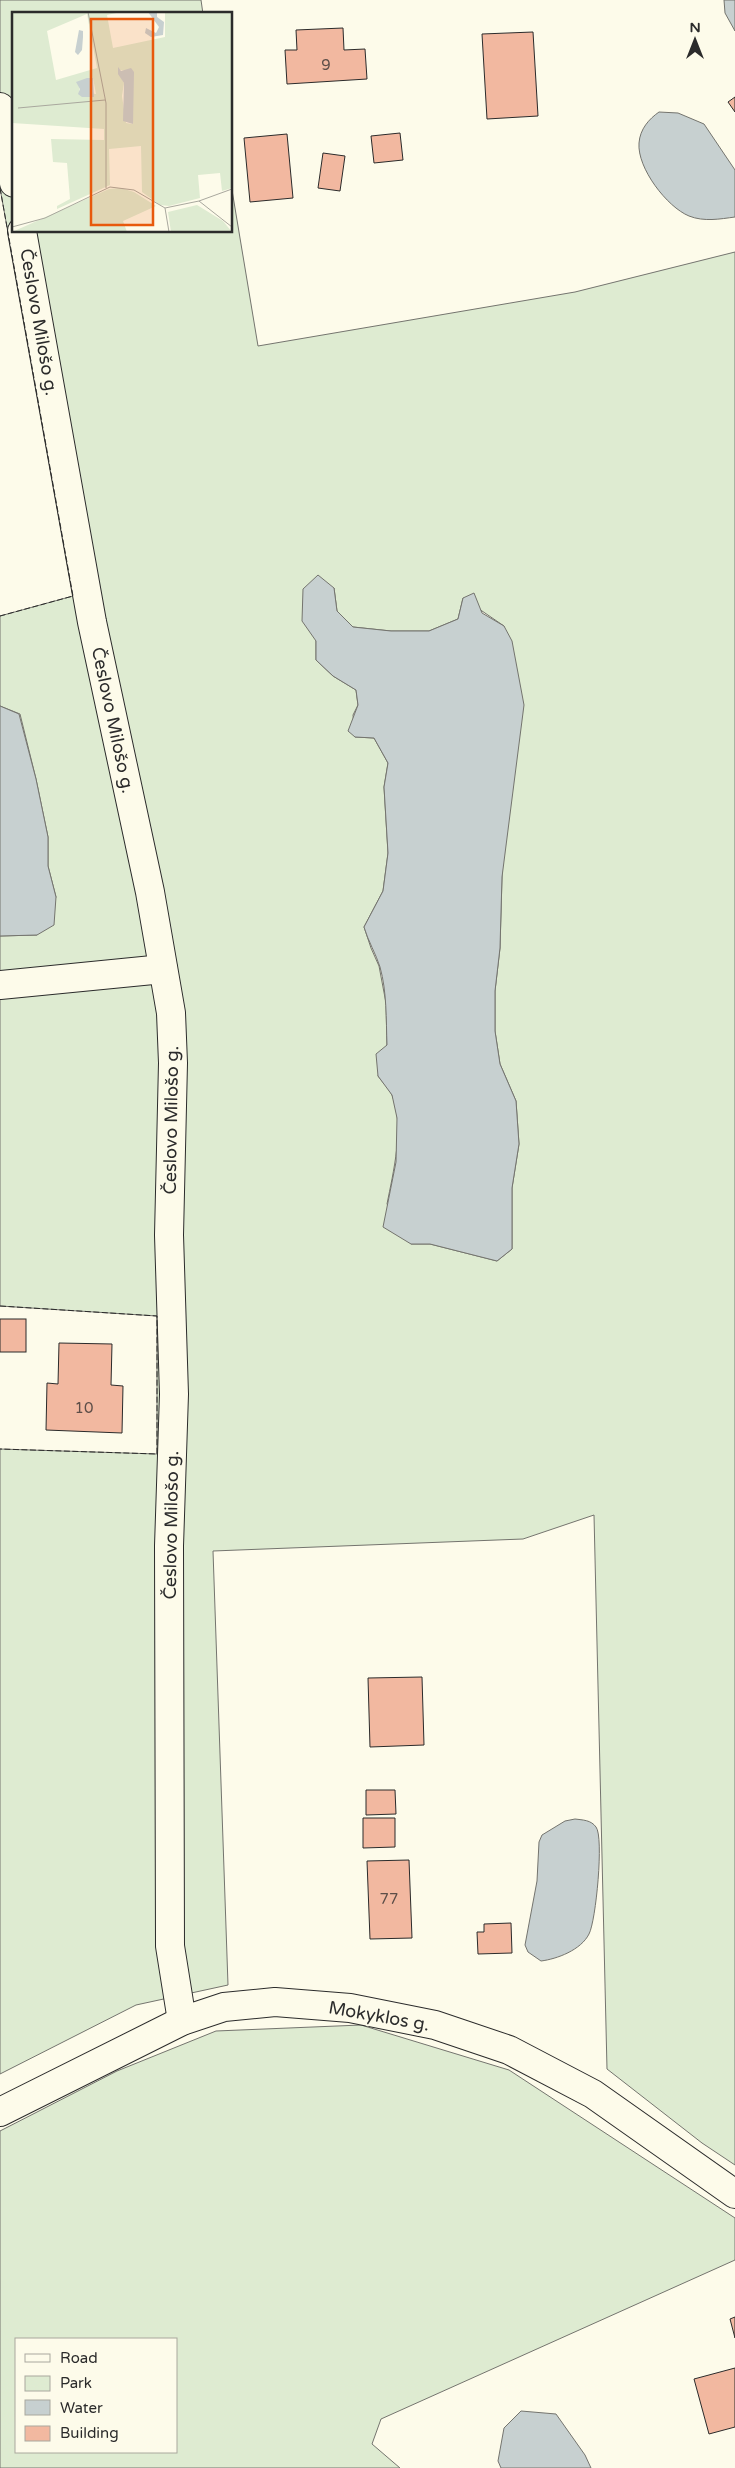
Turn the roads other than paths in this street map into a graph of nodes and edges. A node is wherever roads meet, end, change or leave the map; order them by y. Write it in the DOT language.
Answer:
graph roads {
  1 [pos="0,107"];
  2 [pos="12,172"];
  3 [pos="22,232"];
  4 [pos="163,969"];
  5 [pos="0,985"];
  6 [pos="182,2021"];
  7 [pos="0,2112"];
  8 [pos="735,2194"];
  1 -- 2 [label="street"];
  3 -- 4 [label="street, Česlovo Milošo g."];
  4 -- 5 [label="street"];
  4 -- 6 [label="street, Česlovo Milošo g."];
  6 -- 7 [label="street, Mokyklos g."];
  6 -- 8 [label="street, Mokyklos g."];
}
